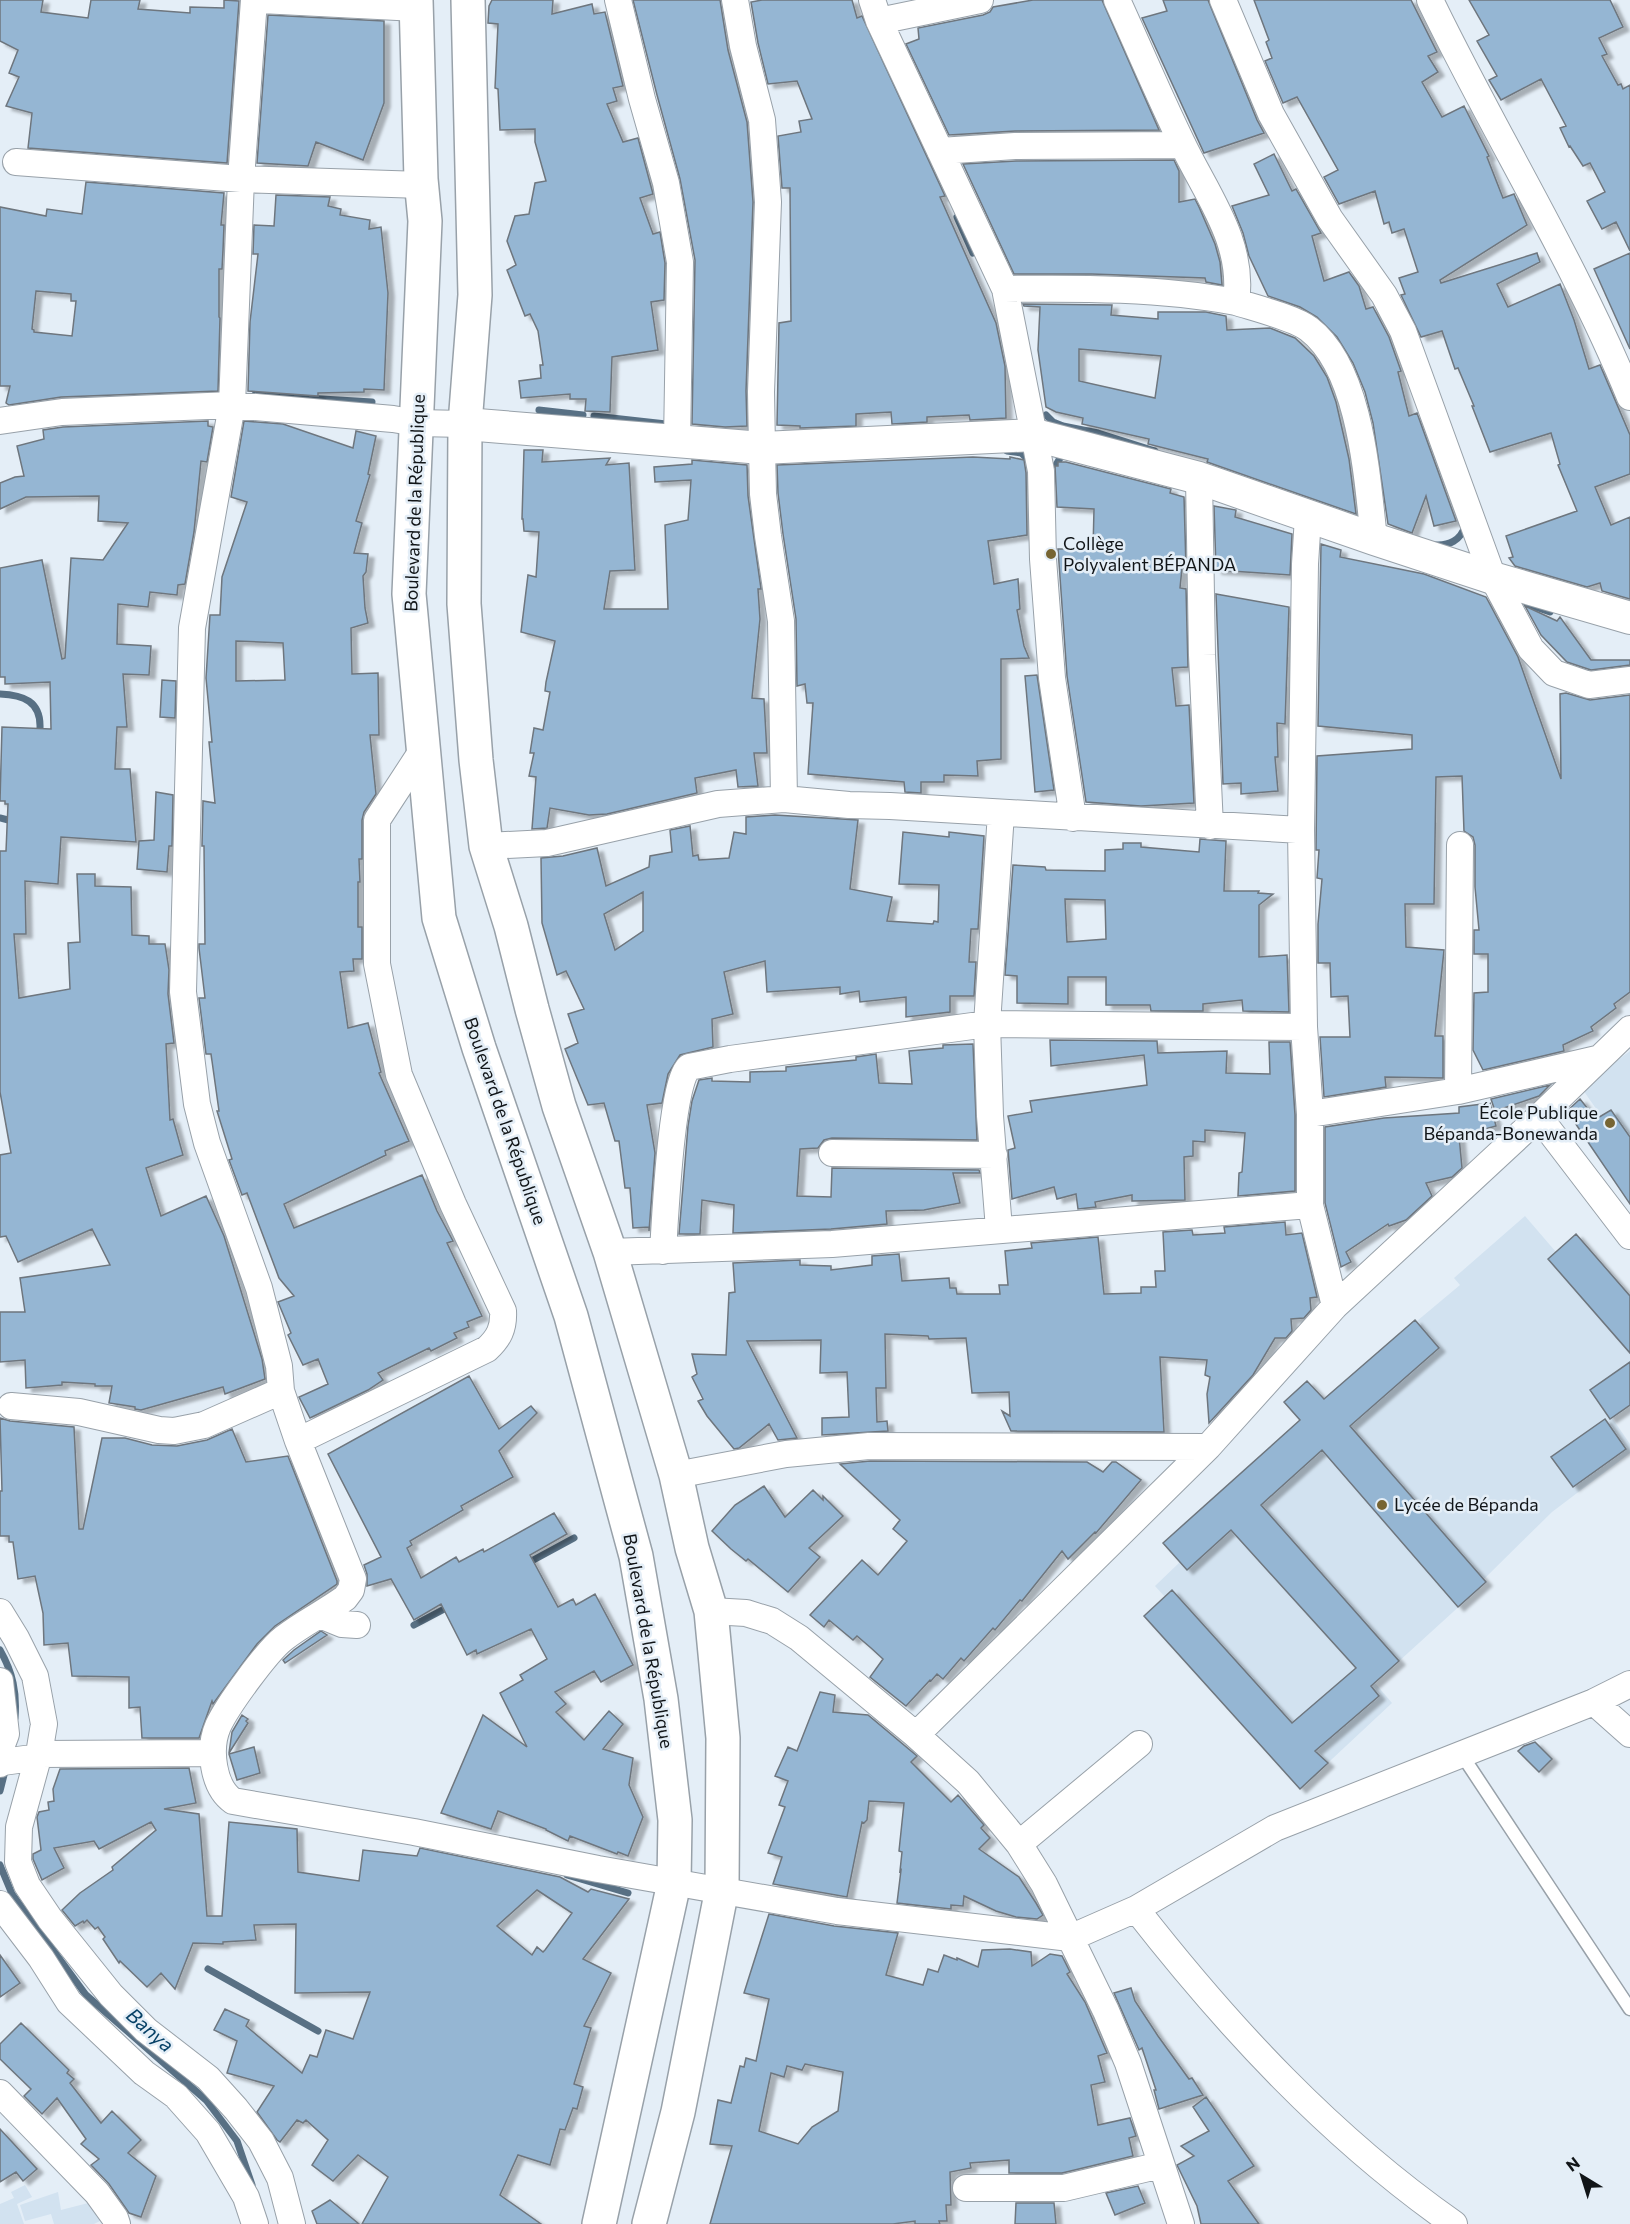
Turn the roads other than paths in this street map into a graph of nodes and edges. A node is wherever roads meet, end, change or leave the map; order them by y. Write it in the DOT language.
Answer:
graph roads {
  1 [pos="254,0"];
  2 [pos="261,0"];
  3 [pos="468,0"];
  4 [pos="618,0"];
  5 [pos="735,0"];
  6 [pos="980,0"];
  7 [pos="1117,0"];
  8 [pos="1223,0"];
  9 [pos="1430,0"];
  10 [pos="417,4"];
  11 [pos="875,10"];
  12 [pos="1183,145"];
  13 [pos="940,151"];
  14 [pos="16,162"];
  15 [pos="241,179"];
  16 [pos="422,185"];
  17 [pos="1005,289"];
  18 [pos="1236,302"];
  19 [pos="1630,397"];
  20 [pos="232,405"];
  21 [pos="0,421"];
  22 [pos="417,423"];
  23 [pos="465,424"];
  24 [pos="1035,435"];
  25 [pos="677,442"];
  26 [pos="762,448"];
  27 [pos="1199,478"];
  28 [pos="1308,518"];
  29 [pos="1374,539"];
  30 [pos="1493,578"];
  31 [pos="1630,618"];
  32 [pos="1630,680"];
  33 [pos="422,751"];
  34 [pos="784,799"];
  35 [pos="1001,813"];
  36 [pos="1073,818"];
  37 [pos="1210,826"];
  38 [pos="1301,830"];
  39 [pos="1460,845"];
  40 [pos="486,846"];
  41 [pos="987,1024"];
  42 [pos="1304,1027"];
  43 [pos="1630,1029"];
  44 [pos="1597,1059"];
  45 [pos="1458,1091"];
  46 [pos="1310,1114"];
  47 [pos="1539,1117"];
  48 [pos="832,1153"];
  49 [pos="993,1155"];
  50 [pos="1310,1205"];
  51 [pos="999,1229"];
  52 [pos="1630,1236"];
  53 [pos="663,1251"];
  54 [pos="610,1252"];
  55 [pos="1335,1306"];
  56 [pos="281,1391"];
  57 [pos="11,1406"];
  58 [pos="298,1441"];
  59 [pos="1208,1447"];
  60 [pos="676,1475"];
  61 [pos="711,1611"];
  62 [pos="0,1612"];
  63 [pos="320,1615"];
  64 [pos="357,1625"];
  65 [pos="0,1681"];
  66 [pos="1630,1684"];
  67 [pos="1594,1702"];
  68 [pos="1630,1734"];
  69 [pos="916,1735"];
  70 [pos="1139,1744"];
  71 [pos="212,1753"];
  72 [pos="1462,1755"];
  73 [pos="35,1756"];
  74 [pos="1,1759"];
  75 [pos="1019,1844"];
  76 [pos="675,1883"];
  77 [pos="722,1889"];
  78 [pos="0,1904"];
  79 [pos="1136,1909"];
  80 [pos="1070,1938"];
  81 [pos="1630,2009"];
  82 [pos="0,2093"];
  83 [pos="1161,2165"];
  84 [pos="966,2188"];
  85 [pos="117,2224"];
  86 [pos="255,2224"];
  87 [pos="292,2224"];
  88 [pos="599,2224"];
  89 [pos="649,2224"];
  90 [pos="1181,2224"];
  91 [pos="1454,2224"];
  1 -- 15 [label="street"];
  2 -- 10 [label="street"];
  3 -- 23 [label="main road"];
  4 -- 25 [label="street"];
  5 -- 26 [label="street"];
  6 -- 11 [label="street"];
  7 -- 12 [label="street"];
  8 -- 30 [label="street"];
  9 -- 19 [label="street"];
  10 -- 16 [label="main road, Boulevard de la République"];
  11 -- 13 [label="street"];
  12 -- 13 [label="street"];
  12 -- 18 [label="street"];
  13 -- 17 [label="street"];
  14 -- 15 [label="street"];
  15 -- 16 [label="street"];
  15 -- 20 [label="street"];
  16 -- 22 [label="main road, Boulevard de la République"];
  17 -- 18 [label="street"];
  17 -- 24 [label="street"];
  18 -- 29 [label="street"];
  20 -- 21 [label="street"];
  20 -- 22 [label="street"];
  20 -- 56 [label="street"];
  22 -- 23 [label="street"];
  22 -- 33 [label="main road, Boulevard de la République"];
  23 -- 25 [label="street"];
  23 -- 40 [label="main road"];
  24 -- 26 [label="street"];
  24 -- 27 [label="street"];
  24 -- 36 [label="street"];
  25 -- 26 [label="street"];
  26 -- 34 [label="street"];
  27 -- 28 [label="street"];
  27 -- 37 [label="street"];
  28 -- 29 [label="street"];
  28 -- 38 [label="street"];
  29 -- 30 [label="street"];
  30 -- 31 [label="street"];
  30 -- 32 [label="street"];
  33 -- 58 [label="street"];
  33 -- 76 [label="main road, Boulevard de la République"];
  34 -- 35 [label="street"];
  34 -- 40 [label="street"];
  35 -- 36 [label="street"];
  35 -- 41 [label="street"];
  36 -- 37 [label="street"];
  37 -- 38 [label="street"];
  38 -- 42 [label="street"];
  39 -- 45 [label="street"];
  40 -- 54 [label="main road"];
  41 -- 42 [label="street"];
  41 -- 49 [label="street"];
  41 -- 53 [label="street"];
  42 -- 46 [label="street"];
  43 -- 44 [label="street"];
  44 -- 45 [label="street"];
  44 -- 47 [label="street"];
  45 -- 46 [label="street"];
  46 -- 50 [label="street"];
  47 -- 52 [label="street"];
  47 -- 55 [label="street"];
  48 -- 49 [label="street"];
  49 -- 51 [label="street"];
  50 -- 51 [label="street"];
  50 -- 55 [label="street"];
  51 -- 53 [label="street"];
  53 -- 54 [label="street"];
  54 -- 60 [label="main road"];
  55 -- 59 [label="street"];
  56 -- 57 [label="street"];
  56 -- 58 [label="street"];
  58 -- 63 [label="street"];
  59 -- 60 [label="street"];
  59 -- 69 [label="street"];
  60 -- 61 [label="main road"];
  61 -- 69 [label="street"];
  61 -- 77 [label="main road"];
  62 -- 73 [label="street"];
  63 -- 64 [label="street"];
  63 -- 71 [label="street"];
  65 -- 74 [label="street"];
  66 -- 67 [label="street"];
  67 -- 68 [label="street"];
  67 -- 72 [label="street"];
  69 -- 75 [label="street"];
  70 -- 75 [label="street"];
  71 -- 73 [label="street"];
  71 -- 76 [label="street"];
  72 -- 79 [label="street"];
  72 -- 81 [label="lane"];
  73 -- 74 [label="street"];
  73 -- 87 [label="street"];
  75 -- 80 [label="street"];
  76 -- 77 [label="street"];
  76 -- 88 [label="main road, Boulevard de la République"];
  77 -- 80 [label="street"];
  77 -- 89 [label="main road"];
  78 -- 86 [label="street"];
  79 -- 80 [label="street"];
  79 -- 91 [label="street"];
  80 -- 83 [label="street"];
  82 -- 85 [label="street"];
  83 -- 84 [label="street"];
  83 -- 90 [label="street"];
}
